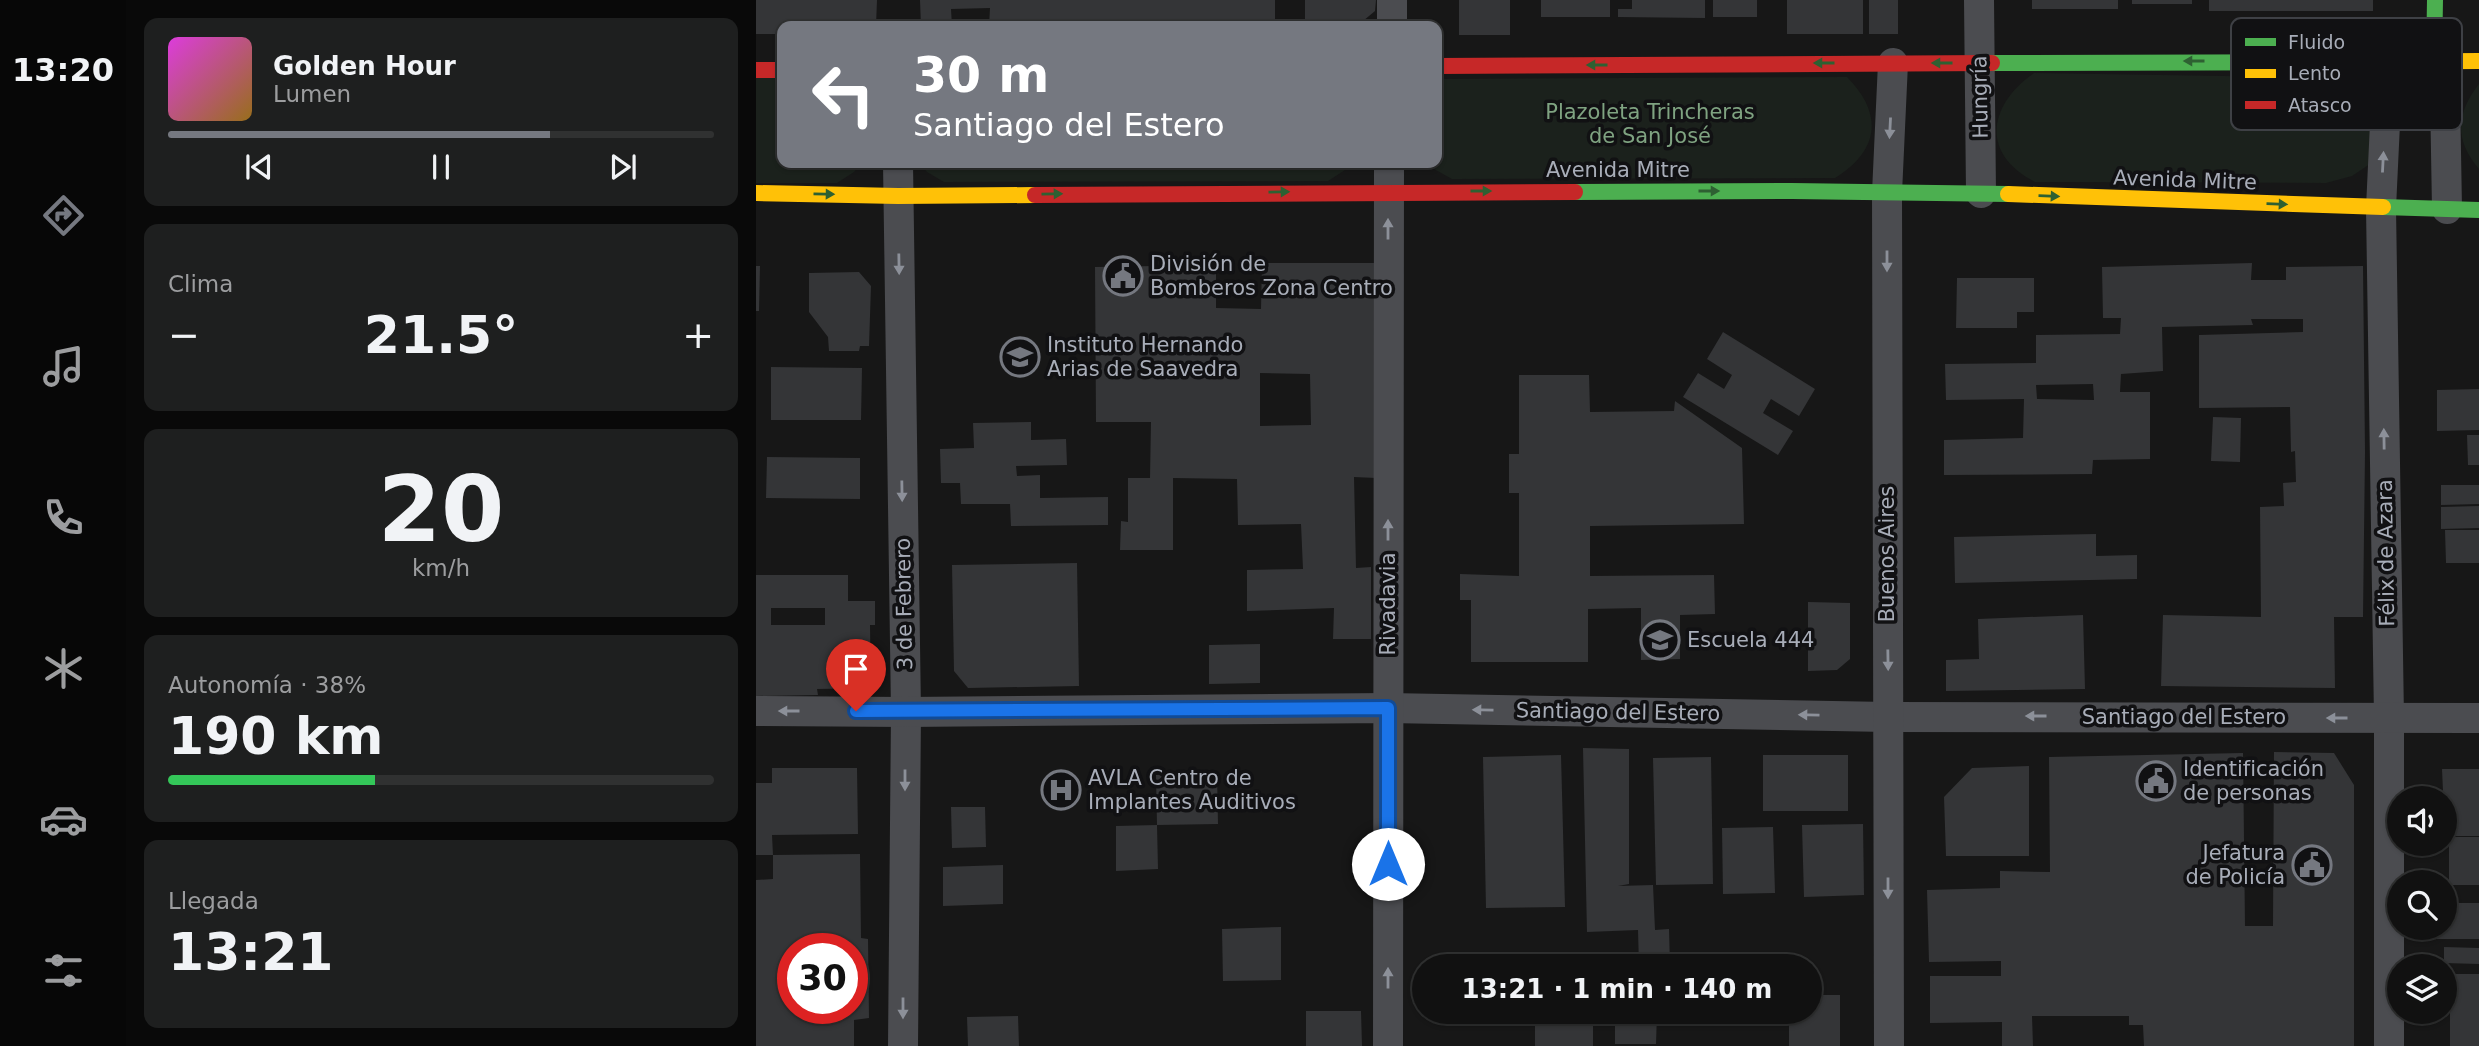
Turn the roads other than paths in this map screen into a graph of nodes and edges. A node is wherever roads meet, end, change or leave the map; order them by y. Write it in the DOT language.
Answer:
graph roads {
  1 [pos="1392,0"];
  2 [pos="1979,0"];
  3 [pos="2435,0"];
  4 [pos="2435,18"];
  5 [pos="1392,21"];
  6 [pos="2231,61"];
  7 [pos="1979,62"];
  8 [pos="1893,63"];
  9 [pos="1442,66"];
  10 [pos="756,70"];
  11 [pos="777,70"];
  12 [pos="2385,130"];
  13 [pos="2446,130"];
  14 [pos="898,168"];
  15 [pos="1389,177"];
  16 [pos="756,193"];
  17 [pos="1887,193"];
  18 [pos="1981,193"];
  19 [pos="898,196"];
  20 [pos="2381,208"];
  21 [pos="2447,209"];
  22 [pos="2479,210"];
  23 [pos="1388,708"];
  24 [pos="756,711"];
  25 [pos="906,712"];
  26 [pos="1888,717"];
  27 [pos="2389,718"];
  28 [pos="2479,718"];
  29 [pos="903,1046"];
  30 [pos="1388,1046"];
  31 [pos="1888,1046"];
  32 [pos="2389,1046"];
  1 -- 5 [label="street"];
  2 -- 7 [label="street, Hungría"];
  3 -- 4 [label="main road"];
  6 -- 7 [label="main road, one-way"];
  7 -- 8 [label="main road, one-way"];
  7 -- 18 [label="street, Hungría"];
  8 -- 9 [label="main road, one-way"];
  8 -- 17 [label="street, Buenos Aires, one-way"];
  10 -- 11 [label="main road"];
  20 -- 12 [label="street, Félix de Azara, one-way"];
  13 -- 21 [label="street"];
  14 -- 19 [label="street, 3 de Febrero"];
  15 -- 17 [label="main road, Avenida Mitre, one-way"];
  19 -- 15 [label="main road, Avenida Mitre, one-way"];
  23 -- 15 [label="street, Rivadavia, one-way"];
  16 -- 19 [label="main road, Avenida Mitre, one-way"];
  17 -- 18 [label="main road, Avenida Mitre"];
  17 -- 26 [label="street, Buenos Aires, one-way"];
  18 -- 20 [label="main road, Avenida Mitre, one-way"];
  19 -- 25 [label="street, 3 de Febrero, one-way"];
  20 -- 21 [label="main road, Avenida Mitre"];
  27 -- 20 [label="street, Félix de Azara, one-way"];
  21 -- 22 [label="main road, Avenida Mitre"];
  23 -- 25 [label="street, Santiago del Estero"];
  26 -- 23 [label="street, Santiago del Estero, one-way"];
  30 -- 23 [label="street, Rivadavia, one-way"];
  25 -- 24 [label="street, Santiago del Estero, one-way"];
  25 -- 29 [label="street, 3 de Febrero, one-way"];
  27 -- 26 [label="street, Santiago del Estero, one-way"];
  26 -- 31 [label="street, Buenos Aires, one-way"];
  27 -- 28 [label="street, Santiago del Estero"];
  27 -- 32 [label="street, Félix de Azara"];
}
